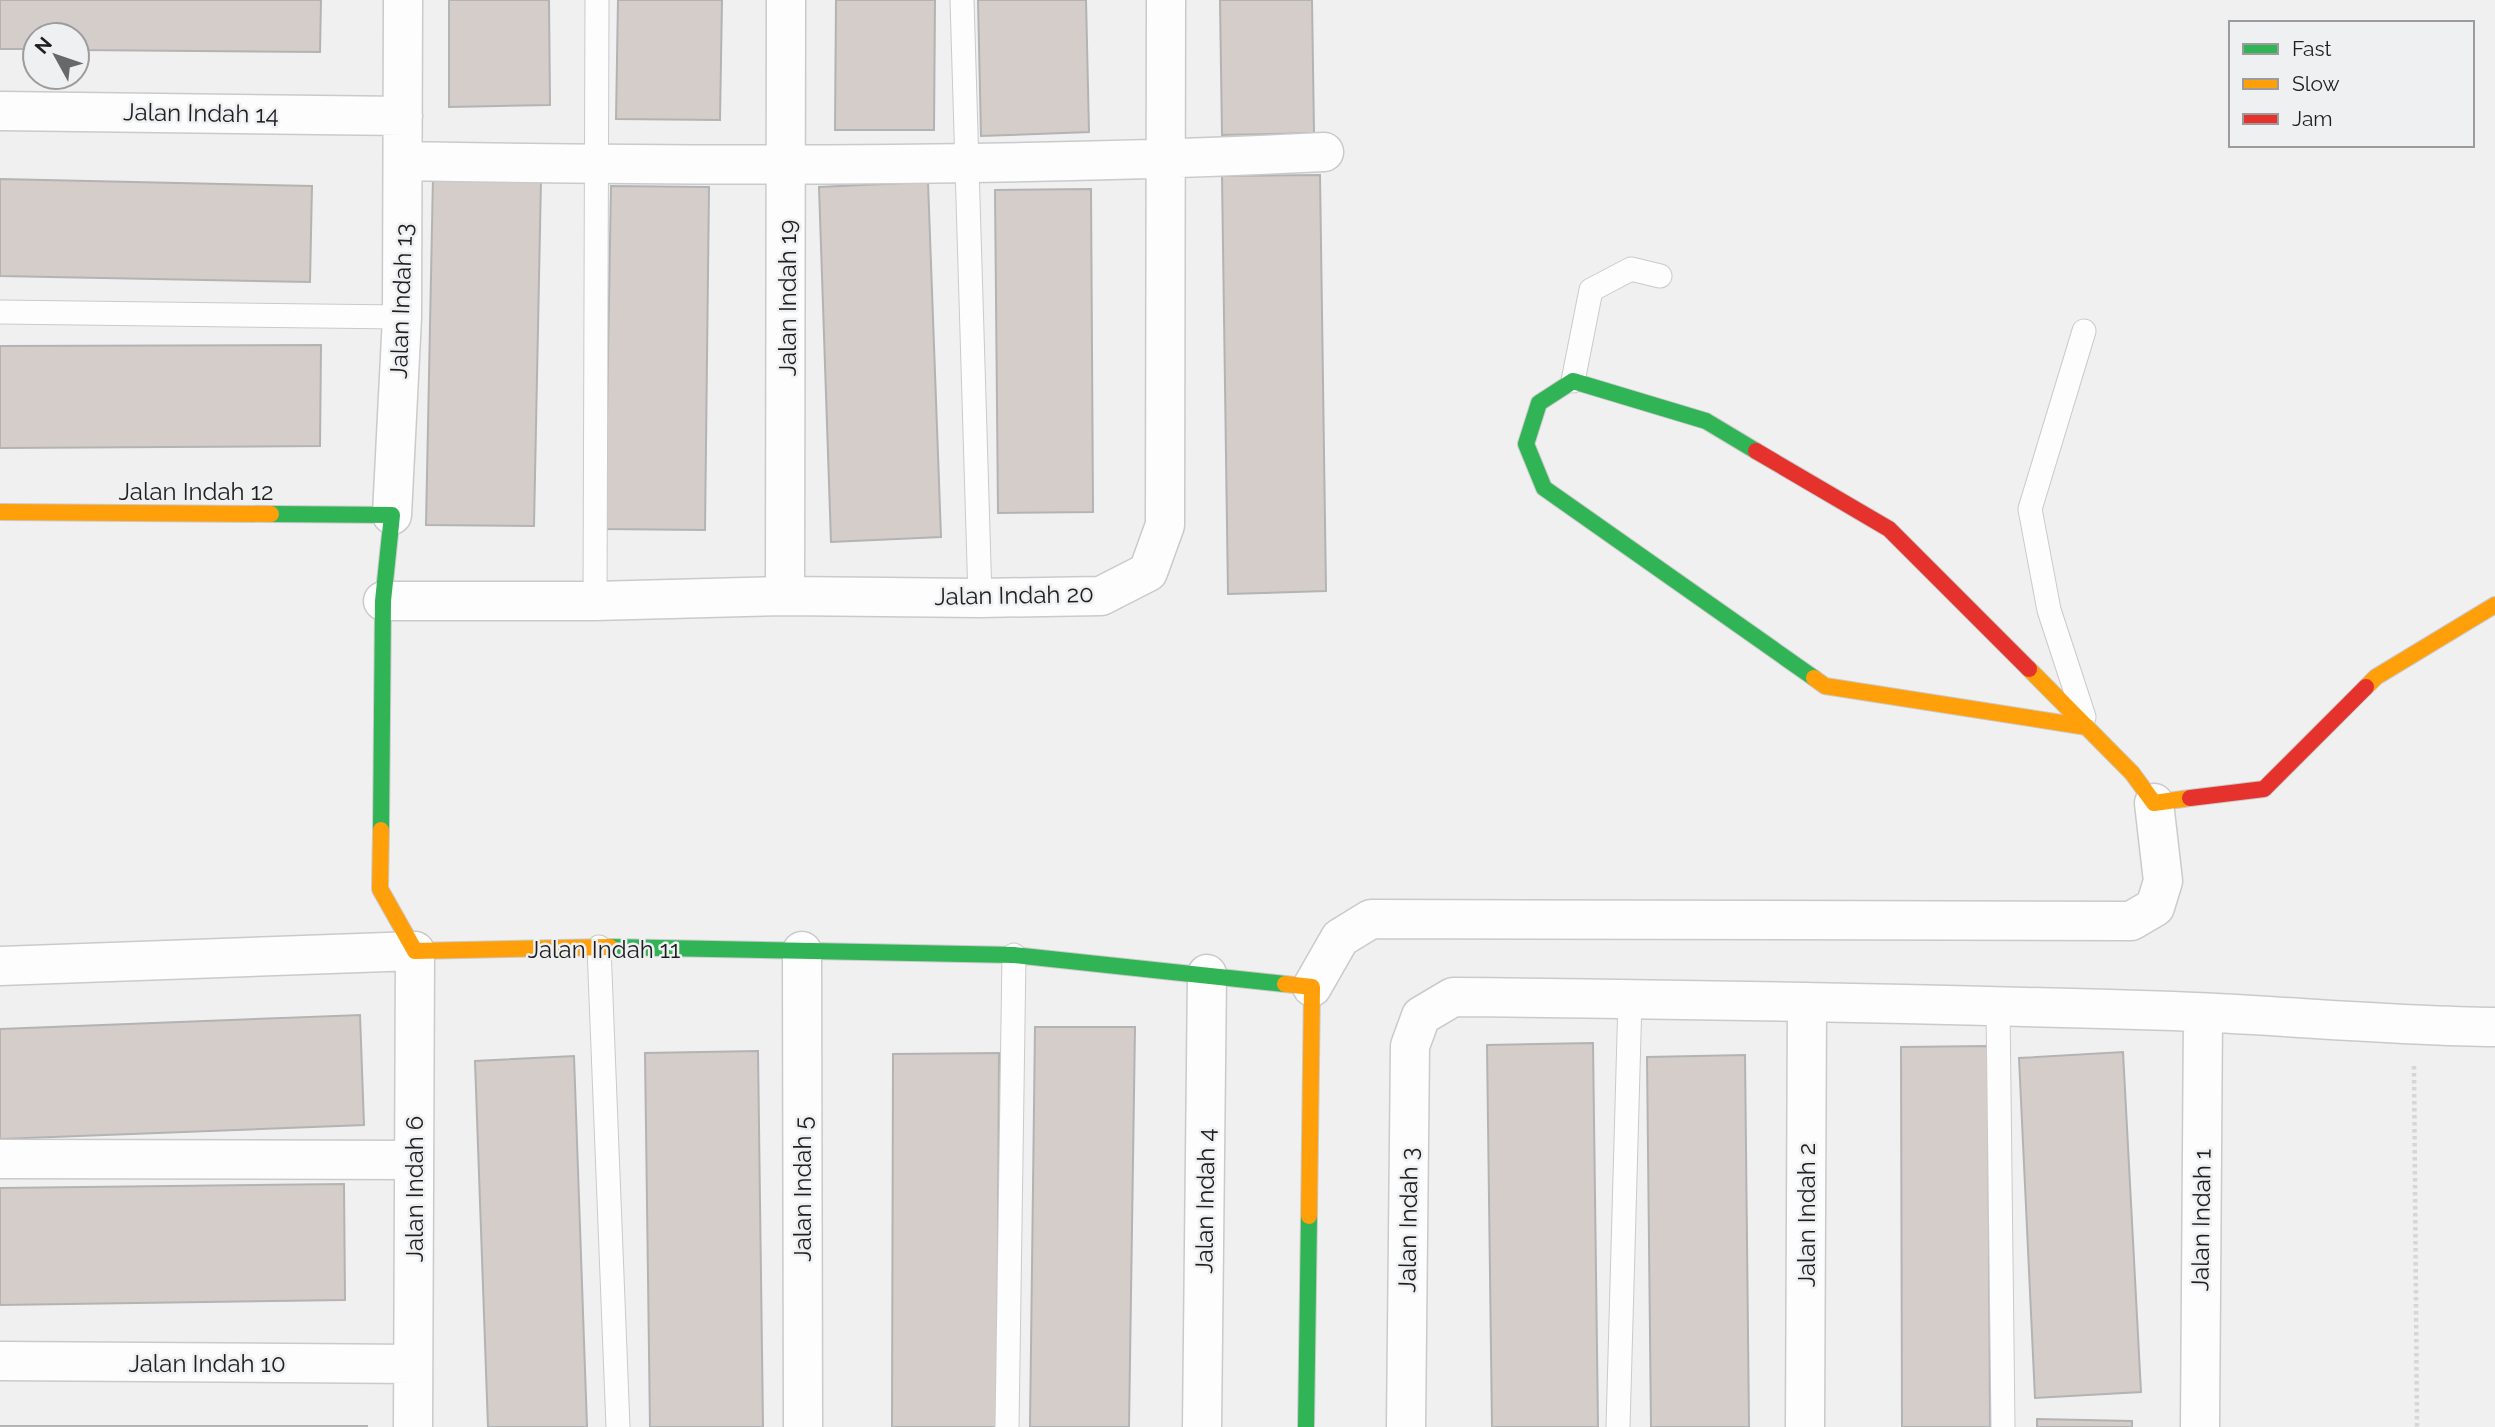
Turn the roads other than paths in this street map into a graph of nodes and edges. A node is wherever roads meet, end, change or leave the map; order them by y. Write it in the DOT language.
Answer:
graph roads {
  1 [pos="403,0"];
  2 [pos="597,0"];
  3 [pos="786,0"];
  4 [pos="962,0"];
  5 [pos="1166,0"];
  6 [pos="0,111"];
  7 [pos="403,116"];
  8 [pos="1324,152"];
  9 [pos="1166,160"];
  10 [pos="404,161"];
  11 [pos="787,164"];
  12 [pos="965,164"];
  13 [pos="595,165"];
  14 [pos="1660,276"];
  15 [pos="0,312"];
  16 [pos="402,317"];
  17 [pos="2084,331"];
  18 [pos="1573,382"];
  19 [pos="0,512"];
  20 [pos="392,515"];
  21 [pos="785,596"];
  22 [pos="979,598"];
  23 [pos="383,601"];
  24 [pos="595,601"];
  25 [pos="2495,605"];
  26 [pos="2087,727"];
  27 [pos="2154,803"];
  28 [pos="599,947"];
  29 [pos="415,951"];
  30 [pos="802,951"];
  31 [pos="1014,955"];
  32 [pos="0,966"];
  33 [pos="1207,974"];
  34 [pos="1312,987"];
  35 [pos="1630,999"];
  36 [pos="1807,1002"];
  37 [pos="1998,1006"];
  38 [pos="2203,1013"];
  39 [pos="2495,1027"];
  40 [pos="0,1159"];
  41 [pos="414,1160"];
  42 [pos="0,1362"];
  43 [pos="413,1364"];
  44 [pos="413,1427"];
  45 [pos="618,1427"];
  46 [pos="803,1427"];
  47 [pos="1007,1427"];
  48 [pos="1202,1427"];
  49 [pos="1306,1427"];
  50 [pos="1406,1427"];
  51 [pos="1618,1427"];
  52 [pos="1805,1427"];
  53 [pos="2003,1427"];
  54 [pos="2200,1427"];
  1 -- 7 [label="street, Jalan Indah 13"];
  2 -- 13 [label="lane"];
  3 -- 11 [label="street, Jalan Indah 19"];
  4 -- 12 [label="lane"];
  5 -- 9 [label="street, Jalan Indah 20"];
  6 -- 7 [label="street, Jalan Indah 14"];
  7 -- 10 [label="street, Jalan Indah 13"];
  8 -- 9 [label="street"];
  9 -- 12 [label="street"];
  9 -- 22 [label="street, Jalan Indah 20"];
  10 -- 13 [label="street"];
  10 -- 16 [label="street, Jalan Indah 13"];
  11 -- 12 [label="street"];
  11 -- 13 [label="street"];
  11 -- 21 [label="street, Jalan Indah 19"];
  12 -- 22 [label="lane"];
  13 -- 24 [label="lane"];
  14 -- 18 [label="lane"];
  15 -- 16 [label="lane"];
  16 -- 20 [label="street, Jalan Indah 13"];
  17 -- 26 [label="lane"];
  18 -- 26 [label="street"];
  18 -- 26 [label="street"];
  19 -- 20 [label="street, Jalan Indah 12"];
  20 -- 23 [label="street, Jalan Indah 13"];
  21 -- 22 [label="street, Jalan Indah 20"];
  21 -- 24 [label="street, Jalan Indah 20"];
  23 -- 24 [label="street, Jalan Indah 20"];
  23 -- 29 [label="street, Jalan Indah 13"];
  25 -- 27 [label="street"];
  26 -- 27 [label="street"];
  27 -- 34 [label="street"];
  28 -- 29 [label="street, Jalan Indah 11"];
  28 -- 30 [label="street, Jalan Indah 11"];
  28 -- 45 [label="lane"];
  29 -- 32 [label="street, Jalan Indah 11"];
  29 -- 41 [label="street, Jalan Indah 6"];
  30 -- 31 [label="street, Jalan Indah 11"];
  30 -- 46 [label="street, Jalan Indah 5"];
  31 -- 33 [label="street, Jalan Indah 11"];
  31 -- 47 [label="lane"];
  33 -- 34 [label="street, Jalan Indah 11"];
  33 -- 48 [label="street, Jalan Indah 4"];
  34 -- 49 [label="street"];
  35 -- 36 [label="street"];
  35 -- 50 [label="street, Jalan Indah 3"];
  35 -- 51 [label="lane"];
  36 -- 37 [label="street"];
  36 -- 52 [label="street, Jalan Indah 2"];
  37 -- 38 [label="street"];
  37 -- 53 [label="lane"];
  38 -- 39 [label="street"];
  38 -- 54 [label="street, Jalan Indah 1"];
  40 -- 41 [label="street"];
  41 -- 43 [label="street, Jalan Indah 6"];
  42 -- 43 [label="street, Jalan Indah 10"];
  43 -- 44 [label="street, Jalan Indah 6"];
}
